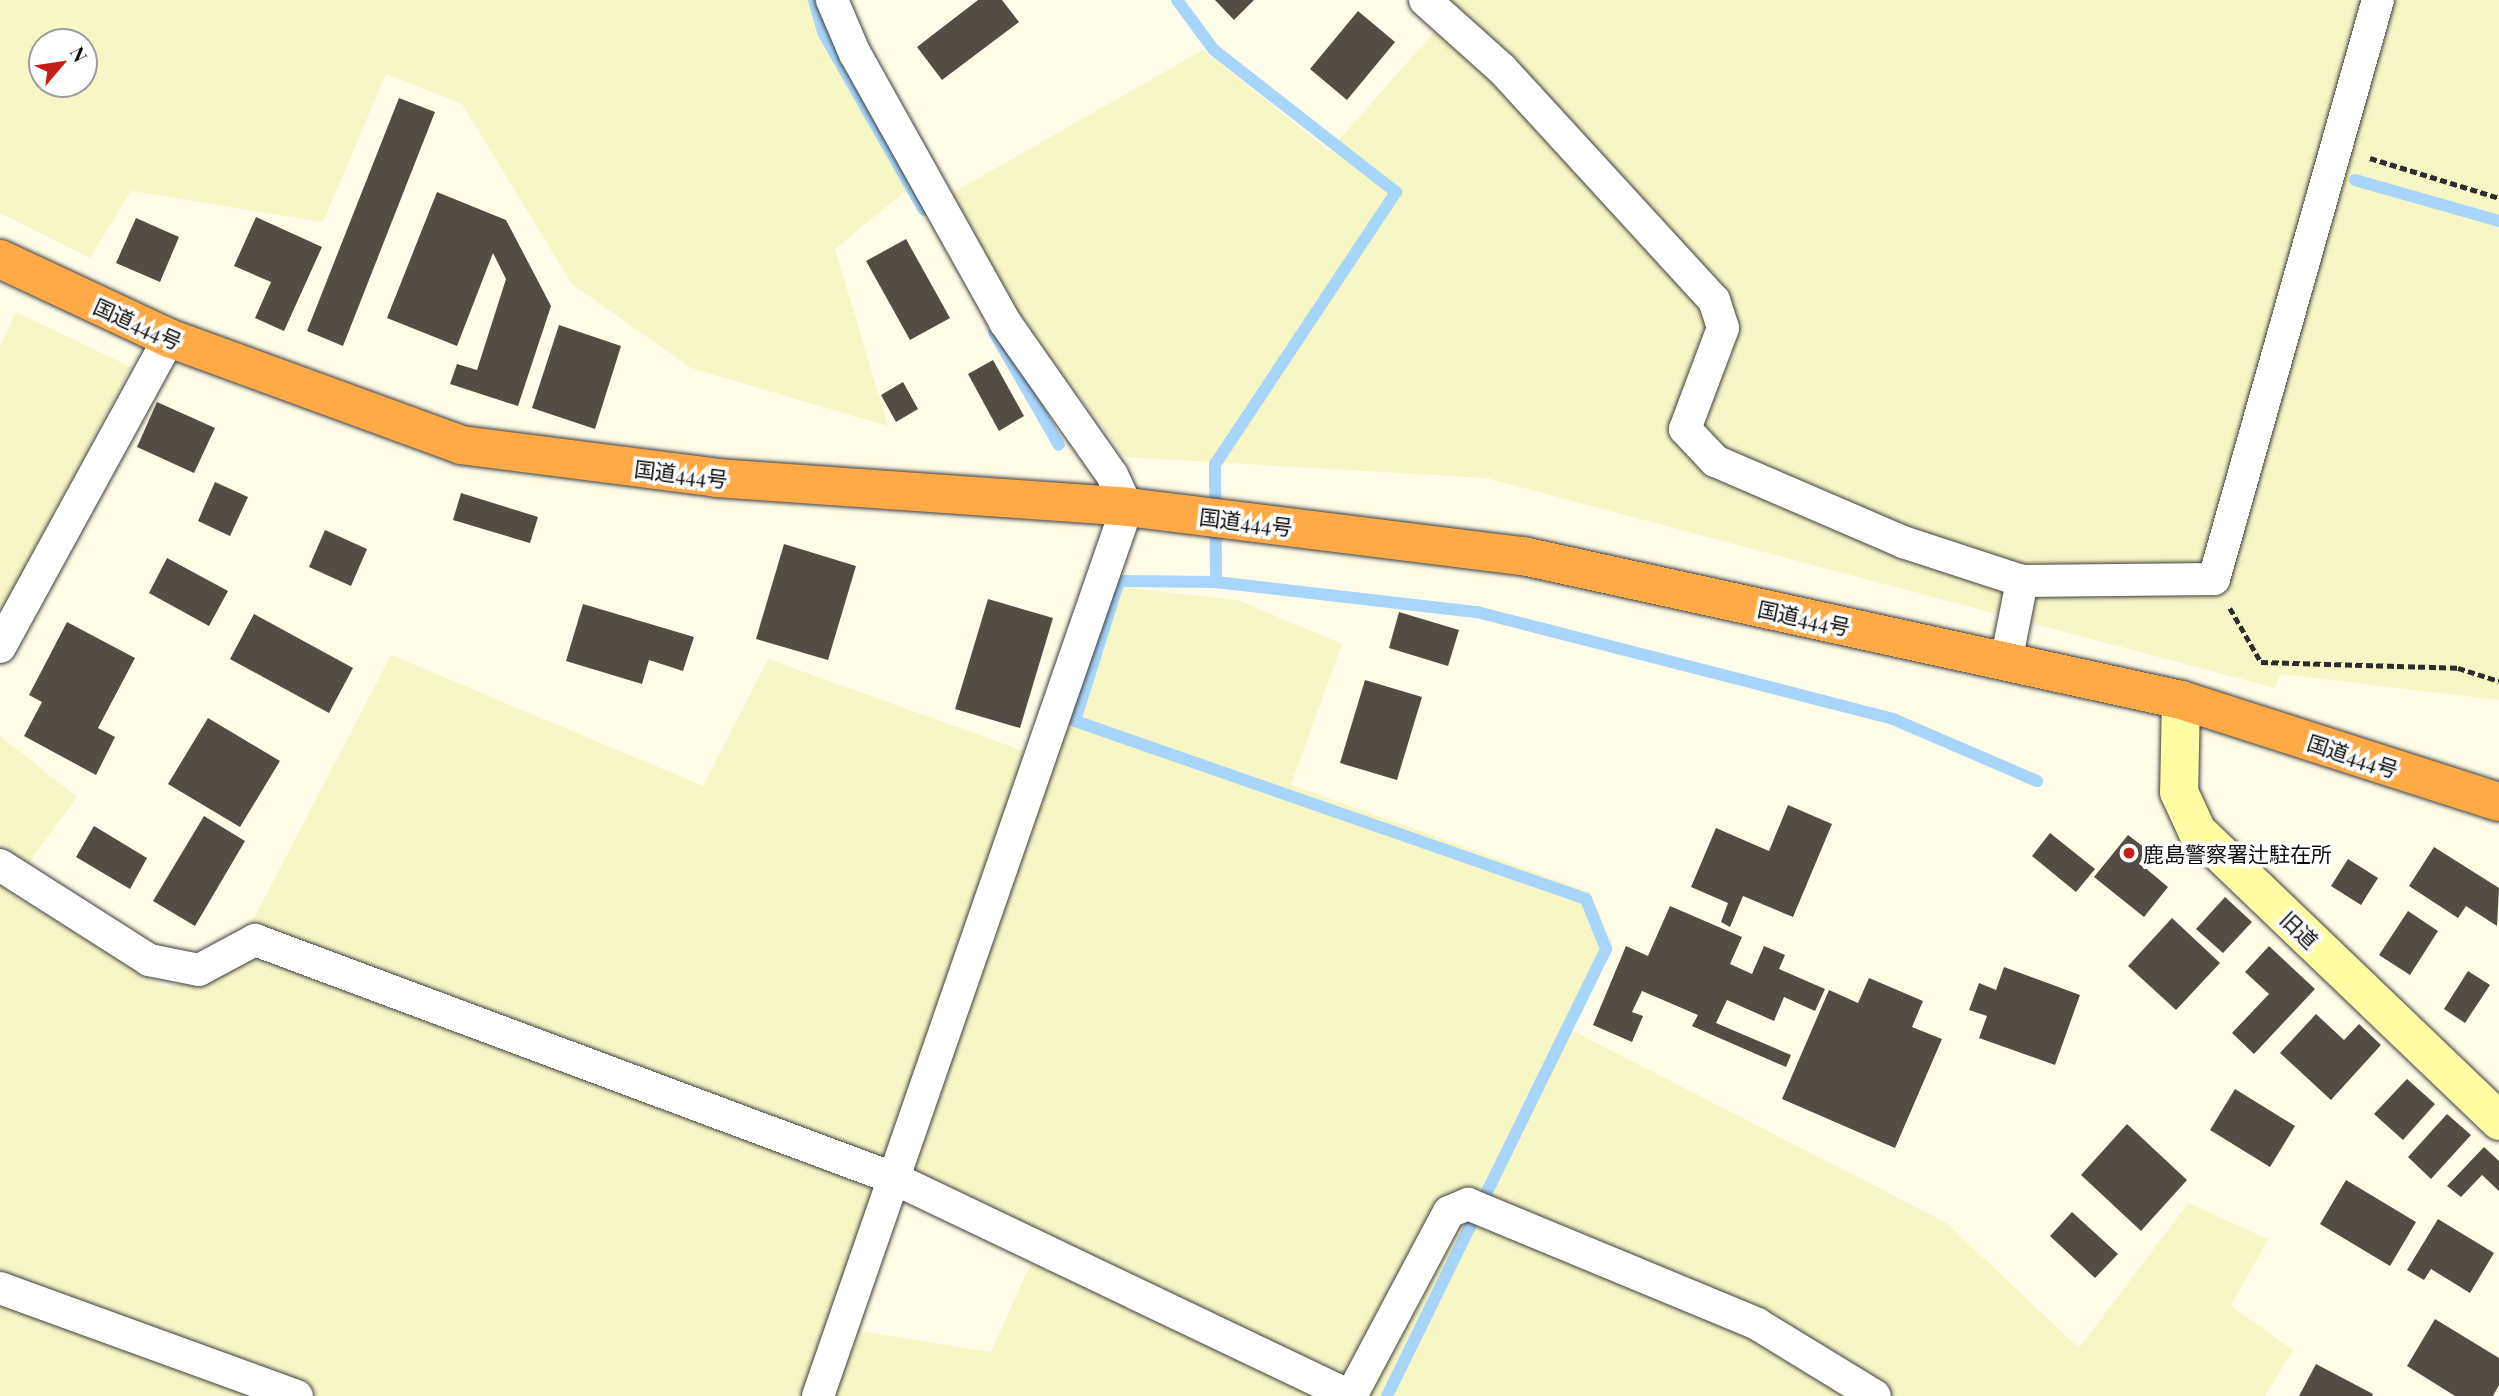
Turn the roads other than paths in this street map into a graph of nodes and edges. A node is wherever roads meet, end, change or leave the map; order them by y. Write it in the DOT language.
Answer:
graph roads {
  1 [pos="832,0"];
  2 [pos="1425,0"];
  3 [pos="2378,0"];
  4 [pos="0,258"];
  5 [pos="169,338"];
  6 [pos="1127,507"];
  7 [pos="2022,581"];
  8 [pos="0,647"];
  9 [pos="2006,662"];
  10 [pos="2180,700"];
  11 [pos="2499,802"];
  12 [pos="0,865"];
  13 [pos="2499,1121"];
  14 [pos="893,1178"];
  15 [pos="0,1288"];
  16 [pos="297,1396"];
  17 [pos="817,1396"];
  18 [pos="1350,1396"];
  19 [pos="1875,1396"];
  1 -- 6 [label="street"];
  2 -- 7 [label="street"];
  3 -- 7 [label="street"];
  4 -- 5 [label="highway, 国道444号"];
  5 -- 6 [label="highway, 国道444号"];
  5 -- 8 [label="street"];
  6 -- 9 [label="highway, 国道444号"];
  6 -- 14 [label="street"];
  7 -- 9 [label="street"];
  9 -- 10 [label="highway, 国道444号"];
  10 -- 11 [label="highway, 国道444号"];
  10 -- 13 [label="street, 旧道"];
  12 -- 14 [label="street"];
  14 -- 17 [label="street"];
  14 -- 18 [label="street"];
  15 -- 16 [label="street"];
  18 -- 19 [label="street"];
}
